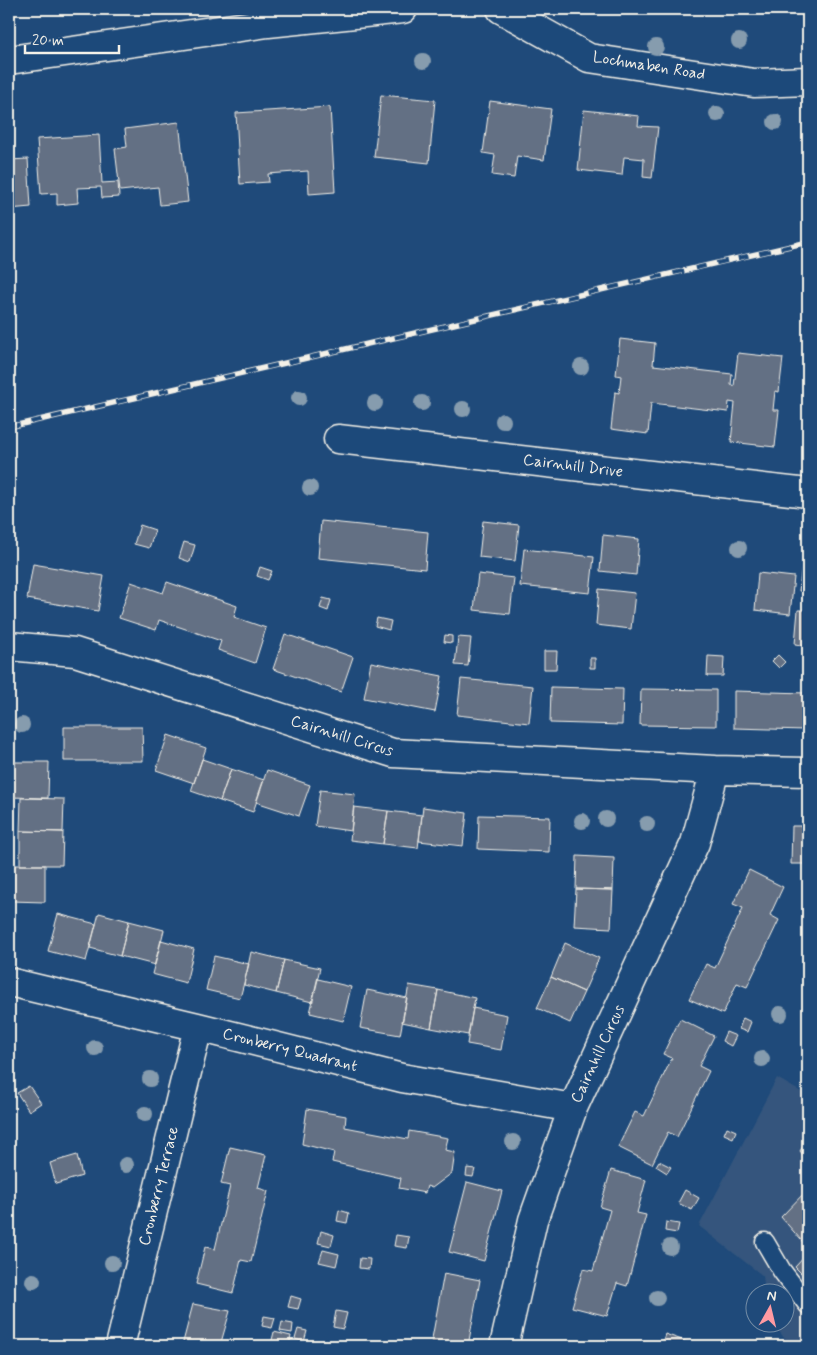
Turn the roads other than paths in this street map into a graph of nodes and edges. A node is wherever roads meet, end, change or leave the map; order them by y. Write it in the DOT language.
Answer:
graph roads {
  1 [pos="403,9"];
  2 [pos="501,9"];
  3 [pos="9,60"];
  4 [pos="808,81"];
  5 [pos="338,439"];
  6 [pos="808,493"];
  7 [pos="9,646"];
  8 [pos="715,770"];
  9 [pos="808,772"];
  10 [pos="9,982"];
  11 [pos="198,1027"];
  12 [pos="573,1108"];
  13 [pos="765,1242"];
  14 [pos="808,1305"];
  15 [pos="120,1346"];
  16 [pos="504,1346"];
  1 -- 3 [label="street"];
  2 -- 4 [label="street, Lochmaben Road"];
  5 -- 6 [label="street, Cairnhill Drive"];
  7 -- 8 [label="street, Cairnhill Circus"];
  8 -- 9 [label="street, Cairnhill Circus"];
  8 -- 12 [label="street, Cairnhill Circus"];
  10 -- 11 [label="street, Cronberry Quadrant"];
  11 -- 12 [label="street, Cronberry Quadrant"];
  11 -- 15 [label="street, Cronberry Terrace"];
  12 -- 16 [label="street, Cairnhill Circus"];
  13 -- 14 [label="lane"];
}
